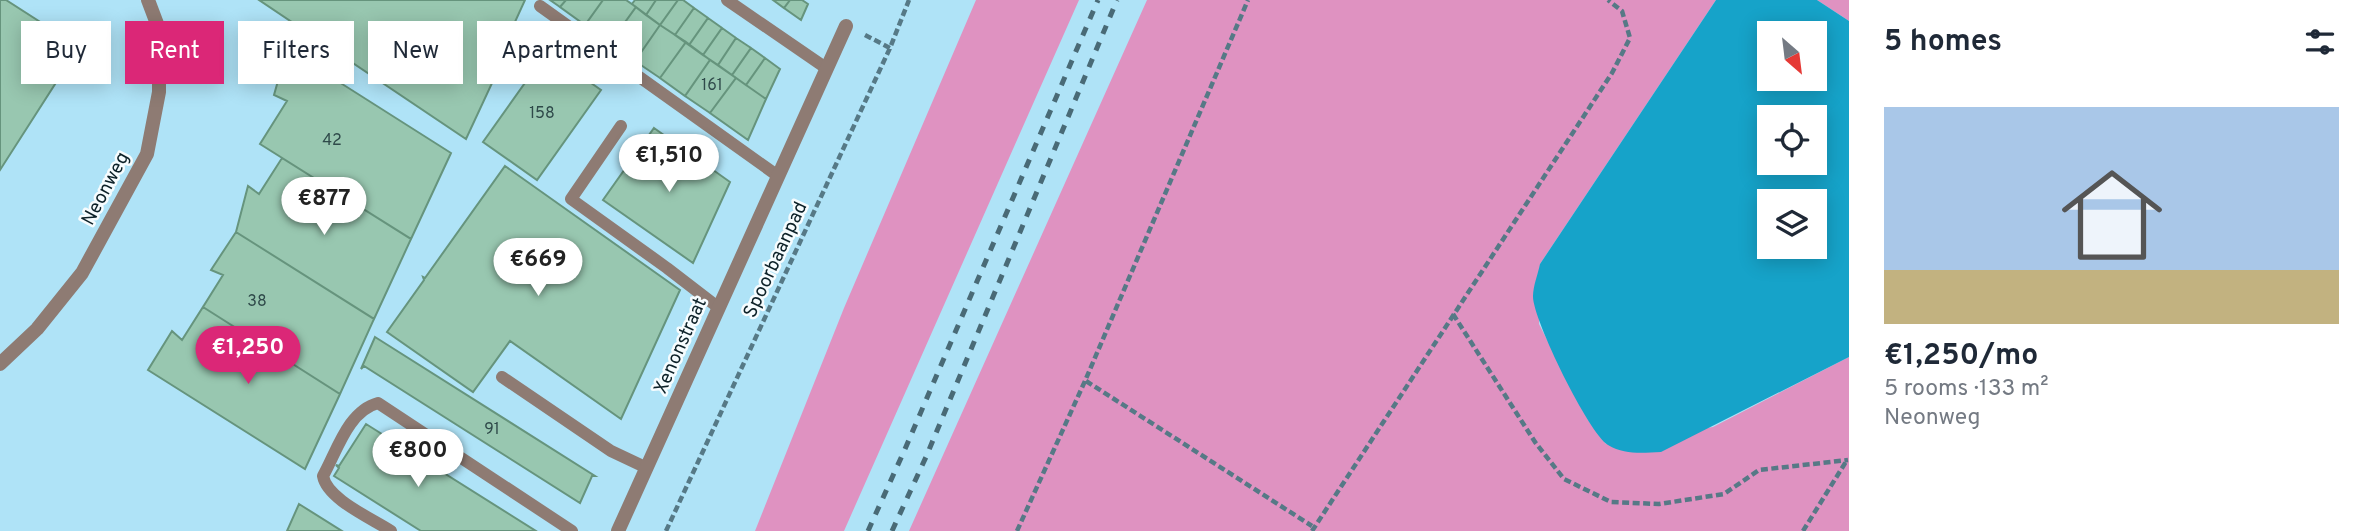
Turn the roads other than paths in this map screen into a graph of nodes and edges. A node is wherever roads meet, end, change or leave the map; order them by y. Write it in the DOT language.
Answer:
graph roads {
  1 [pos="148,0"];
  2 [pos="727,0"];
  3 [pos="540,6"];
  4 [pos="846,26"];
  5 [pos="826,68"];
  6 [pos="621,126"];
  7 [pos="778,176"];
  8 [pos="719,307"];
  9 [pos="0,364"];
  10 [pos="502,377"];
  11 [pos="646,468"];
  12 [pos="391,531"];
  13 [pos="572,531"];
  14 [pos="618,531"];
  1 -- 9 [label="street, Neonweg"];
  2 -- 5 [label="lane"];
  3 -- 7 [label="lane"];
  4 -- 5 [label="street, Xenonstraat"];
  5 -- 7 [label="street, Xenonstraat"];
  6 -- 8 [label="lane"];
  7 -- 8 [label="street, Xenonstraat"];
  8 -- 11 [label="street, Xenonstraat"];
  10 -- 11 [label="lane"];
  11 -- 14 [label="street, Xenonstraat"];
  12 -- 13 [label="lane"];
}
